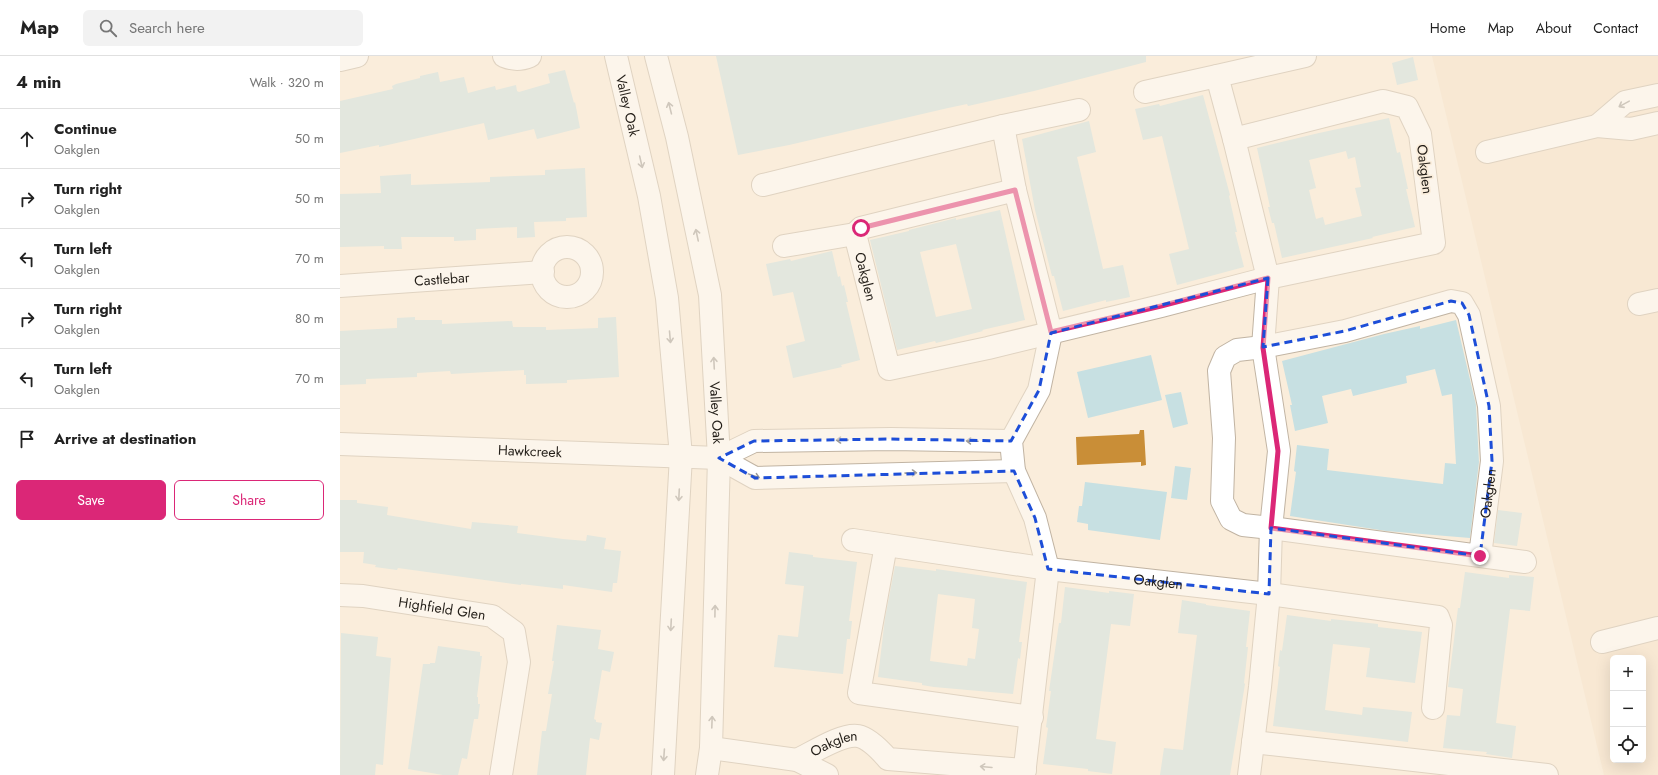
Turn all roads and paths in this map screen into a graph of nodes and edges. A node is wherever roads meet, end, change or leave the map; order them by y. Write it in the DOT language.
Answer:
graph roads {
  1 [pos="357,56"];
  2 [pos="504,56"];
  3 [pos="530,56"];
  4 [pos="616,56"];
  5 [pos="656,56"];
  6 [pos="1305,56"];
  7 [pos="340,60"];
  8 [pos="1217,76"];
  9 [pos="1145,92"];
  10 [pos="1658,95"];
  11 [pos="1079,110"];
  12 [pos="1658,123"];
  13 [pos="1003,126"];
  14 [pos="1597,126"];
  15 [pos="1234,139"];
  16 [pos="1487,152"];
  17 [pos="763,185"];
  18 [pos="1015,190"];
  19 [pos="855,234"];
  20 [pos="784,246"];
  21 [pos="543,272"];
  22 [pos="1268,278"];
  23 [pos="340,286"];
  24 [pos="1051,332"];
  25 [pos="1263,348"];
  26 [pos="891,439"];
  27 [pos="1011,442"];
  28 [pos="340,444"];
  29 [pos="681,456"];
  30 [pos="719,458"];
  31 [pos="1014,471"];
  32 [pos="889,474"];
  33 [pos="1271,528"];
  34 [pos="853,540"];
  35 [pos="886,545"];
  36 [pos="1480,556"];
  37 [pos="1525,562"];
  38 [pos="1048,569"];
  39 [pos="1268,594"];
  40 [pos="340,595"];
  41 [pos="1658,628"];
  42 [pos="1602,642"];
  43 [pos="1433,708"];
  44 [pos="1032,717"];
  45 [pos="1253,742"];
  46 [pos="711,748"];
  47 [pos="797,760"];
  48 [pos="891,770"];
  49 [pos="1025,772"];
  50 [pos="501,775"];
  51 [pos="662,775"];
  52 [pos="707,775"];
  53 [pos="827,775"];
  54 [pos="1249,775"];
  55 [pos="1547,775"];
  1 -- 7 [label="street"];
  2 -- 3 [label="street"];
  4 -- 29 [label="street, Valley Oak, one-way"];
  30 -- 5 [label="street, Valley Oak, one-way"];
  6 -- 8 [label="street"];
  8 -- 9 [label="street"];
  8 -- 15 [label="street"];
  10 -- 14 [label="street, one-way"];
  11 -- 13 [label="street"];
  12 -- 14 [label="street"];
  13 -- 17 [label="street"];
  13 -- 18 [label="street"];
  14 -- 16 [label="street"];
  15 -- 22 [label="street"];
  15 -- 22 [label="street, Oakglen"];
  18 -- 19 [label="street, Oakglen"];
  18 -- 24 [label="street"];
  19 -- 20 [label="street"];
  19 -- 24 [label="street, Oakglen"];
  21 -- 23 [label="street, Castlebar"];
  22 -- 24 [label="street, Oakglen"];
  22 -- 25 [label="street"];
  24 -- 27 [label="street"];
  25 -- 33 [label="street"];
  25 -- 33 [label="street, Oakglen"];
  25 -- 36 [label="street, Oakglen"];
  27 -- 26 [label="street, one-way"];
  26 -- 30 [label="street, one-way"];
  26 -- 32 [label="street"];
  27 -- 31 [label="street, Oakglen"];
  28 -- 29 [label="street, Hawkcreek"];
  29 -- 30 [label="street, Hawkcreek"];
  29 -- 51 [label="street, Valley Oak, one-way"];
  30 -- 32 [label="street, one-way"];
  46 -- 30 [label="street, Valley Oak, one-way"];
  32 -- 31 [label="street, one-way"];
  31 -- 38 [label="street, Oakglen"];
  33 -- 36 [label="street"];
  33 -- 39 [label="street"];
  34 -- 35 [label="street, Oakglen"];
  35 -- 38 [label="street, Oakglen"];
  35 -- 44 [label="street"];
  36 -- 37 [label="street"];
  38 -- 39 [label="street, Oakglen"];
  38 -- 44 [label="street, Oakglen"];
  39 -- 43 [label="street, Oakglen"];
  39 -- 45 [label="street"];
  40 -- 50 [label="street, Highfield Glen"];
  41 -- 42 [label="street"];
  44 -- 49 [label="street, Oakglen"];
  45 -- 54 [label="street"];
  45 -- 55 [label="street"];
  46 -- 47 [label="street, Oakglen"];
  46 -- 52 [label="street, Valley Oak"];
  47 -- 48 [label="street, Oakglen"];
  47 -- 53 [label="street, Oakglen"];
  49 -- 48 [label="street, Oakglen, one-way"];
}
